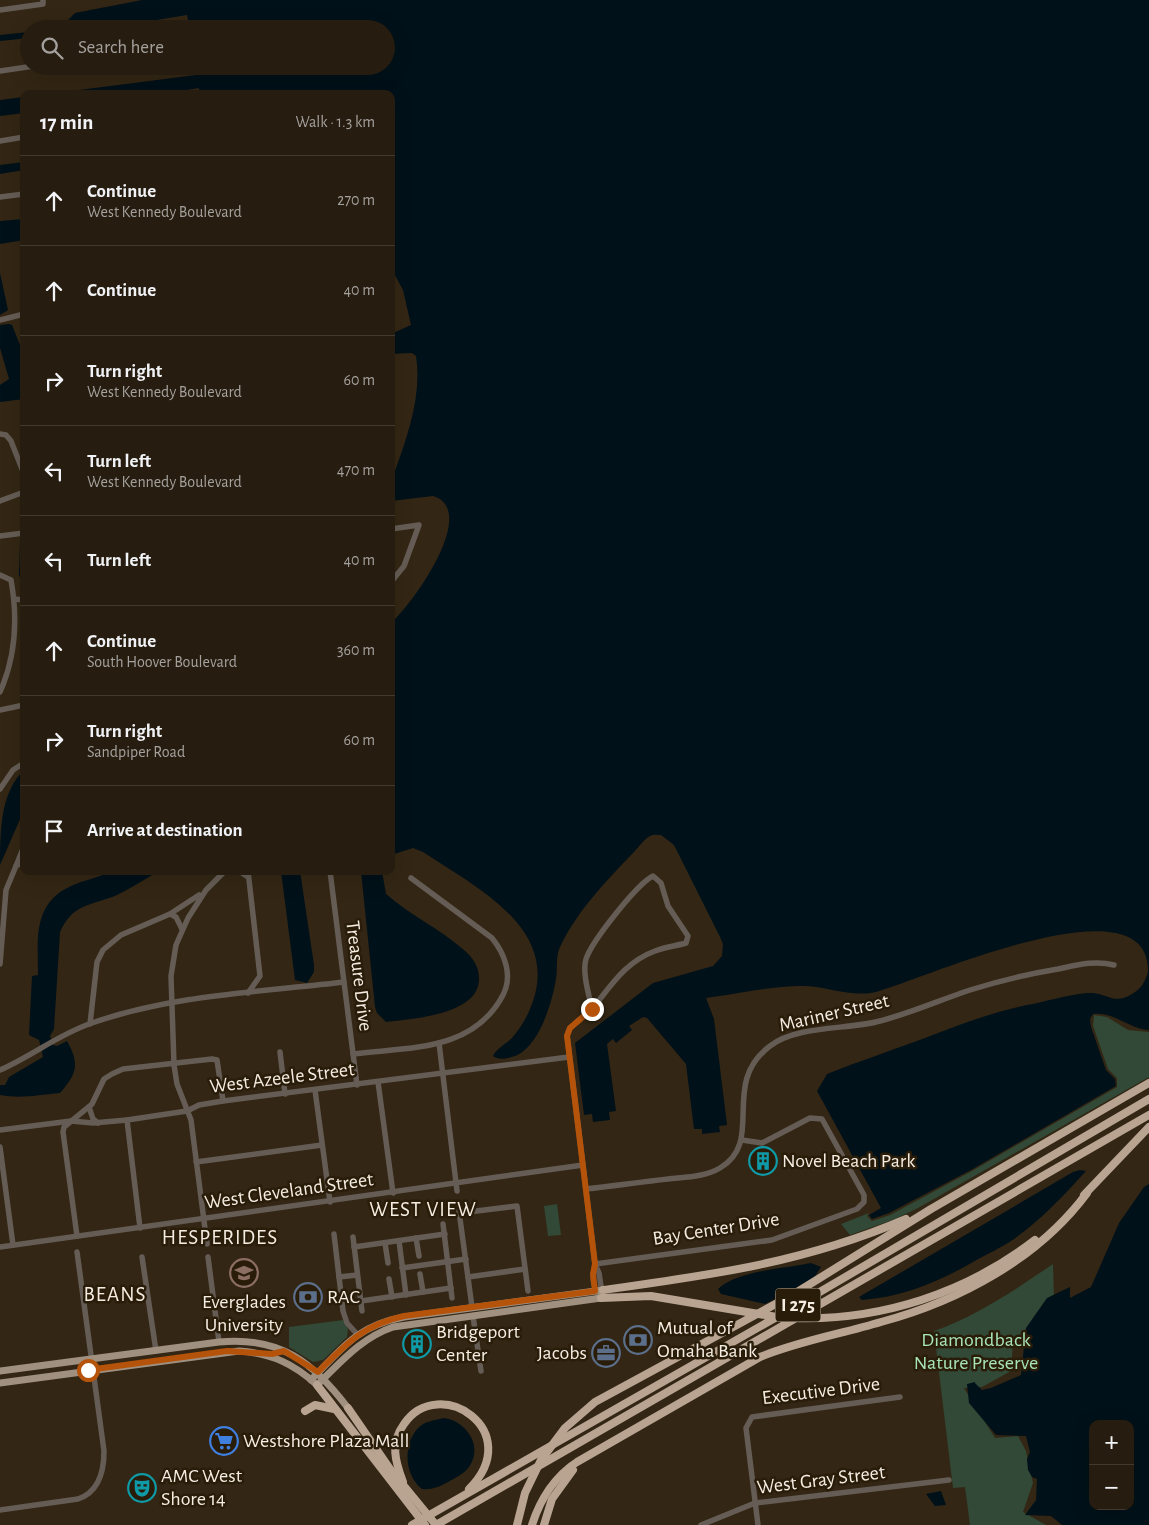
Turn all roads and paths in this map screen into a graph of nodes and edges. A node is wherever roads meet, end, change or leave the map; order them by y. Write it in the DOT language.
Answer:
graph roads {
  1 [pos="43,2"];
  2 [pos="0,10"];
  3 [pos="20,68"];
  4 [pos="0,71"];
  5 [pos="20,138"];
  6 [pos="0,141"];
  7 [pos="20,194"];
  8 [pos="0,197"];
  9 [pos="20,315"];
  10 [pos="0,320"];
  11 [pos="0,434"];
  12 [pos="20,460"];
  13 [pos="20,494"];
  14 [pos="0,501"];
  15 [pos="395,528"];
  16 [pos="20,534"];
  17 [pos="0,536"];
  18 [pos="0,575"];
  19 [pos="395,577"];
  20 [pos="14,599"];
  21 [pos="20,600"];
  22 [pos="0,692"];
  23 [pos="20,706"];
  24 [pos="0,710"];
  25 [pos="20,766"];
  26 [pos="0,789"];
  27 [pos="20,856"];
  28 [pos="20,864"];
  29 [pos="16,866"];
  30 [pos="221,875"];
  31 [pos="248,875"];
  32 [pos="331,875"];
  33 [pos="412,878"];
  34 [pos="6,890"];
  35 [pos="206,890"];
  36 [pos="0,894"];
  37 [pos="2,908"];
  38 [pos="170,914"];
  39 [pos="182,929"];
  40 [pos="0,964"];
  41 [pos="1114,965"];
  42 [pos="344,982"];
  43 [pos="248,993"];
  44 [pos="171,1002"];
  45 [pos="592,1009"];
  46 [pos="90,1024"];
  47 [pos="439,1043"];
  48 [pos="280,1052"];
  49 [pos="353,1054"];
  50 [pos="570,1057"];
  51 [pos="174,1065"];
  52 [pos="0,1070"];
  53 [pos="442,1074"];
  54 [pos="378,1082"];
  55 [pos="1149,1083"];
  56 [pos="357,1085"];
  57 [pos="315,1090"];
  58 [pos="285,1094"];
  59 [pos="1149,1099"];
  60 [pos="223,1101"];
  61 [pos="89,1107"];
  62 [pos="187,1111"];
  63 [pos="1149,1115"];
  64 [pos="126,1120"];
  65 [pos="70,1121"];
  66 [pos="98,1122"];
  67 [pos="1149,1127"];
  68 [pos="0,1130"];
  69 [pos="742,1140"];
  70 [pos="322,1145"];
  71 [pos="0,1147"];
  72 [pos="196,1162"];
  73 [pos="582,1165"];
  74 [pos="457,1187"];
  75 [pos="586,1189"];
  76 [pos="393,1193"];
  77 [pos="1087,1193"];
  78 [pos="330,1202"];
  79 [pos="458,1204"];
  80 [pos="931,1209"];
  81 [pos="460,1213"];
  82 [pos="203,1219"];
  83 [pos="444,1224"];
  84 [pos="140,1228"];
  85 [pos="334,1234"];
  86 [pos="445,1234"];
  87 [pos="77,1236"];
  88 [pos="353,1237"];
  89 [pos="416,1238"];
  90 [pos="399,1241"];
  91 [pos="385,1243"];
  92 [pos="207,1244"];
  93 [pos="13,1245"];
  94 [pos="0,1247"];
  95 [pos="354,1247"];
  96 [pos="77,1252"];
  97 [pos="208,1256"];
  98 [pos="419,1256"];
  99 [pos="142,1257"];
  100 [pos="466,1259"];
  101 [pos="448,1261"];
  102 [pos="388,1263"];
  103 [pos="595,1264"];
  104 [pos="402,1268"];
  105 [pos="525,1269"];
  106 [pos="420,1274"];
  107 [pos="357,1275"];
  108 [pos="468,1277"];
  109 [pos="339,1278"];
  110 [pos="389,1279"];
  111 [pos="451,1288"];
  112 [pos="528,1291"];
  113 [pos="423,1292"];
  114 [pos="600,1293"];
  115 [pos="406,1295"];
  116 [pos="392,1297"];
  117 [pos="452,1298"];
  118 [pos="361,1301"];
  119 [pos="472,1307"];
  120 [pos="362,1312"];
  121 [pos="473,1316"];
  122 [pos="357,1334"];
  123 [pos="219,1342"];
  124 [pos="156,1351"];
  125 [pos="284,1351"];
  126 [pos="259,1353"];
  127 [pos="206,1354"];
  128 [pos="92,1359"];
  129 [pos="157,1361"];
  130 [pos="94,1369"];
  131 [pos="0,1371"];
  132 [pos="481,1371"];
  133 [pos="318,1372"];
  134 [pos="325,1378"];
  135 [pos="314,1382"];
  136 [pos="0,1383"];
  137 [pos="900,1397"];
  138 [pos="348,1408"];
  139 [pos="334,1409"];
  140 [pos="305,1411"];
  141 [pos="583,1459"];
  142 [pos="949,1480"];
  143 [pos="405,1486"];
  144 [pos="755,1503"];
  145 [pos="442,1508"];
  146 [pos="0,1510"];
  147 [pos="412,1525"];
  148 [pos="425,1525"];
  149 [pos="436,1525"];
  150 [pos="517,1525"];
  151 [pos="532,1525"];
  152 [pos="544,1525"];
  153 [pos="701,1525"];
  154 [pos="758,1525"];
  1 -- 2 [label="street"];
  3 -- 4 [label="street"];
  5 -- 6 [label="street"];
  7 -- 8 [label="street"];
  9 -- 10 [label="street"];
  11 -- 12 [label="street"];
  13 -- 14 [label="street"];
  15 -- 19 [label="street"];
  16 -- 17 [label="street"];
  18 -- 20 [label="street"];
  20 -- 21 [label="street"];
  20 -- 22 [label="street"];
  23 -- 24 [label="street"];
  25 -- 26 [label="street"];
  27 -- 29 [label="street"];
  28 -- 29 [label="street"];
  29 -- 34 [label="street"];
  30 -- 35 [label="street"];
  31 -- 43 [label="street"];
  32 -- 42 [label="street, Treasure Drive"];
  33 -- 47 [label="street"];
  34 -- 36 [label="street"];
  34 -- 37 [label="street"];
  35 -- 38 [label="street"];
  35 -- 39 [label="street"];
  37 -- 40 [label="street"];
  38 -- 39 [label="street"];
  38 -- 46 [label="street"];
  39 -- 44 [label="street"];
  41 -- 69 [label="street, Mariner Street"];
  42 -- 43 [label="street"];
  42 -- 49 [label="street, Treasure Drive"];
  43 -- 44 [label="street"];
  44 -- 46 [label="street"];
  44 -- 51 [label="street"];
  45 -- 45 [label="street"];
  45 -- 50 [label="street"];
  46 -- 52 [label="street"];
  47 -- 49 [label="street"];
  47 -- 53 [label="street"];
  48 -- 58 [label="street"];
  49 -- 56 [label="street, Treasure Drive"];
  50 -- 53 [label="street, West Azeele Street"];
  50 -- 73 [label="street"];
  51 -- 60 [label="street"];
  51 -- 61 [label="street"];
  51 -- 62 [label="street"];
  53 -- 54 [label="street, West Azeele Street"];
  53 -- 74 [label="street"];
  54 -- 56 [label="street, West Azeele Street"];
  54 -- 76 [label="street"];
  55 -- 80 [label="highway"];
  56 -- 57 [label="street, West Azeele Street"];
  57 -- 58 [label="street, West Azeele Street"];
  57 -- 70 [label="street"];
  58 -- 60 [label="street, West Azeele Street"];
  59 -- 145 [label="highway, I 275"];
  60 -- 62 [label="street, West Azeele Street"];
  61 -- 65 [label="street"];
  61 -- 66 [label="street"];
  62 -- 64 [label="street, West Azeele Street"];
  62 -- 72 [label="street"];
  63 -- 149 [label="highway, I 275"];
  64 -- 66 [label="street, West Azeele Street"];
  64 -- 84 [label="street"];
  65 -- 66 [label="street, West Azeele Street"];
  65 -- 68 [label="street, West Azeele Street"];
  65 -- 87 [label="street"];
  67 -- 77 [label="highway"];
  69 -- 75 [label="street, Mariner Street"];
  69 -- 103 [label="street, Bay Center Drive"];
  70 -- 72 [label="street"];
  70 -- 78 [label="street"];
  71 -- 93 [label="street"];
  72 -- 82 [label="street"];
  73 -- 74 [label="street, West Cleveland Street"];
  73 -- 75 [label="street"];
  74 -- 76 [label="street, West Cleveland Street"];
  75 -- 103 [label="street"];
  76 -- 78 [label="street, West Cleveland Street"];
  77 -- 114 [label="highway"];
  77 -- 141 [label="highway"];
  78 -- 82 [label="street, West Cleveland Street"];
  79 -- 81 [label="street"];
  80 -- 114 [label="highway"];
  80 -- 150 [label="highway"];
  81 -- 100 [label="street"];
  81 -- 105 [label="street"];
  82 -- 84 [label="street, West Cleveland Street"];
  82 -- 92 [label="street"];
  83 -- 86 [label="street"];
  84 -- 87 [label="street, West Cleveland Street"];
  85 -- 109 [label="street"];
  86 -- 89 [label="street"];
  86 -- 101 [label="street"];
  87 -- 93 [label="street, West Cleveland Street"];
  88 -- 95 [label="street"];
  89 -- 90 [label="street"];
  89 -- 98 [label="street"];
  90 -- 91 [label="street"];
  90 -- 104 [label="street"];
  91 -- 95 [label="street"];
  91 -- 102 [label="street"];
  93 -- 94 [label="street, West Cleveland Street"];
  95 -- 107 [label="street"];
  96 -- 128 [label="street"];
  97 -- 123 [label="street"];
  99 -- 124 [label="street"];
  100 -- 101 [label="street"];
  100 -- 108 [label="street"];
  101 -- 104 [label="street"];
  101 -- 111 [label="street"];
  103 -- 114 [label="street"];
  104 -- 115 [label="street"];
  105 -- 108 [label="street"];
  105 -- 112 [label="street"];
  106 -- 113 [label="street"];
  107 -- 109 [label="street"];
  107 -- 118 [label="street"];
  108 -- 119 [label="street"];
  109 -- 122 [label="street"];
  110 -- 116 [label="street"];
  111 -- 113 [label="street"];
  111 -- 117 [label="street"];
  113 -- 115 [label="street"];
  114 -- 119 [label="main road"];
  114 -- 121 [label="main road"];
  115 -- 116 [label="street"];
  116 -- 118 [label="street"];
  118 -- 120 [label="street"];
  119 -- 121 [label="main road"];
  119 -- 122 [label="main road"];
  121 -- 132 [label="street"];
  121 -- 134 [label="main road"];
  122 -- 133 [label="main road"];
  123 -- 124 [label="main road"];
  123 -- 125 [label="main road"];
  123 -- 127 [label="main road"];
  124 -- 128 [label="main road"];
  124 -- 129 [label="main road"];
  125 -- 126 [label="main road"];
  125 -- 133 [label="main road"];
  126 -- 127 [label="main road"];
  126 -- 135 [label="main road"];
  127 -- 129 [label="main road"];
  128 -- 130 [label="street"];
  128 -- 131 [label="main road"];
  129 -- 130 [label="main road"];
  130 -- 136 [label="main road"];
  130 -- 146 [label="street"];
  133 -- 134 [label="main road"];
  133 -- 135 [label="main road"];
  134 -- 135 [label="main road"];
  134 -- 138 [label="main road"];
  135 -- 139 [label="highway"];
  137 -- 144 [label="street, Executive Drive"];
  138 -- 143 [label="highway"];
  139 -- 140 [label="highway"];
  139 -- 148 [label="highway"];
  141 -- 151 [label="highway"];
  141 -- 152 [label="highway"];
  142 -- 144 [label="street, West Gray Street"];
  143 -- 145 [label="highway"];
  143 -- 149 [label="highway"];
  144 -- 153 [label="street, West Gray Street"];
  144 -- 154 [label="street"];
  145 -- 147 [label="highway, I 275"];
}
